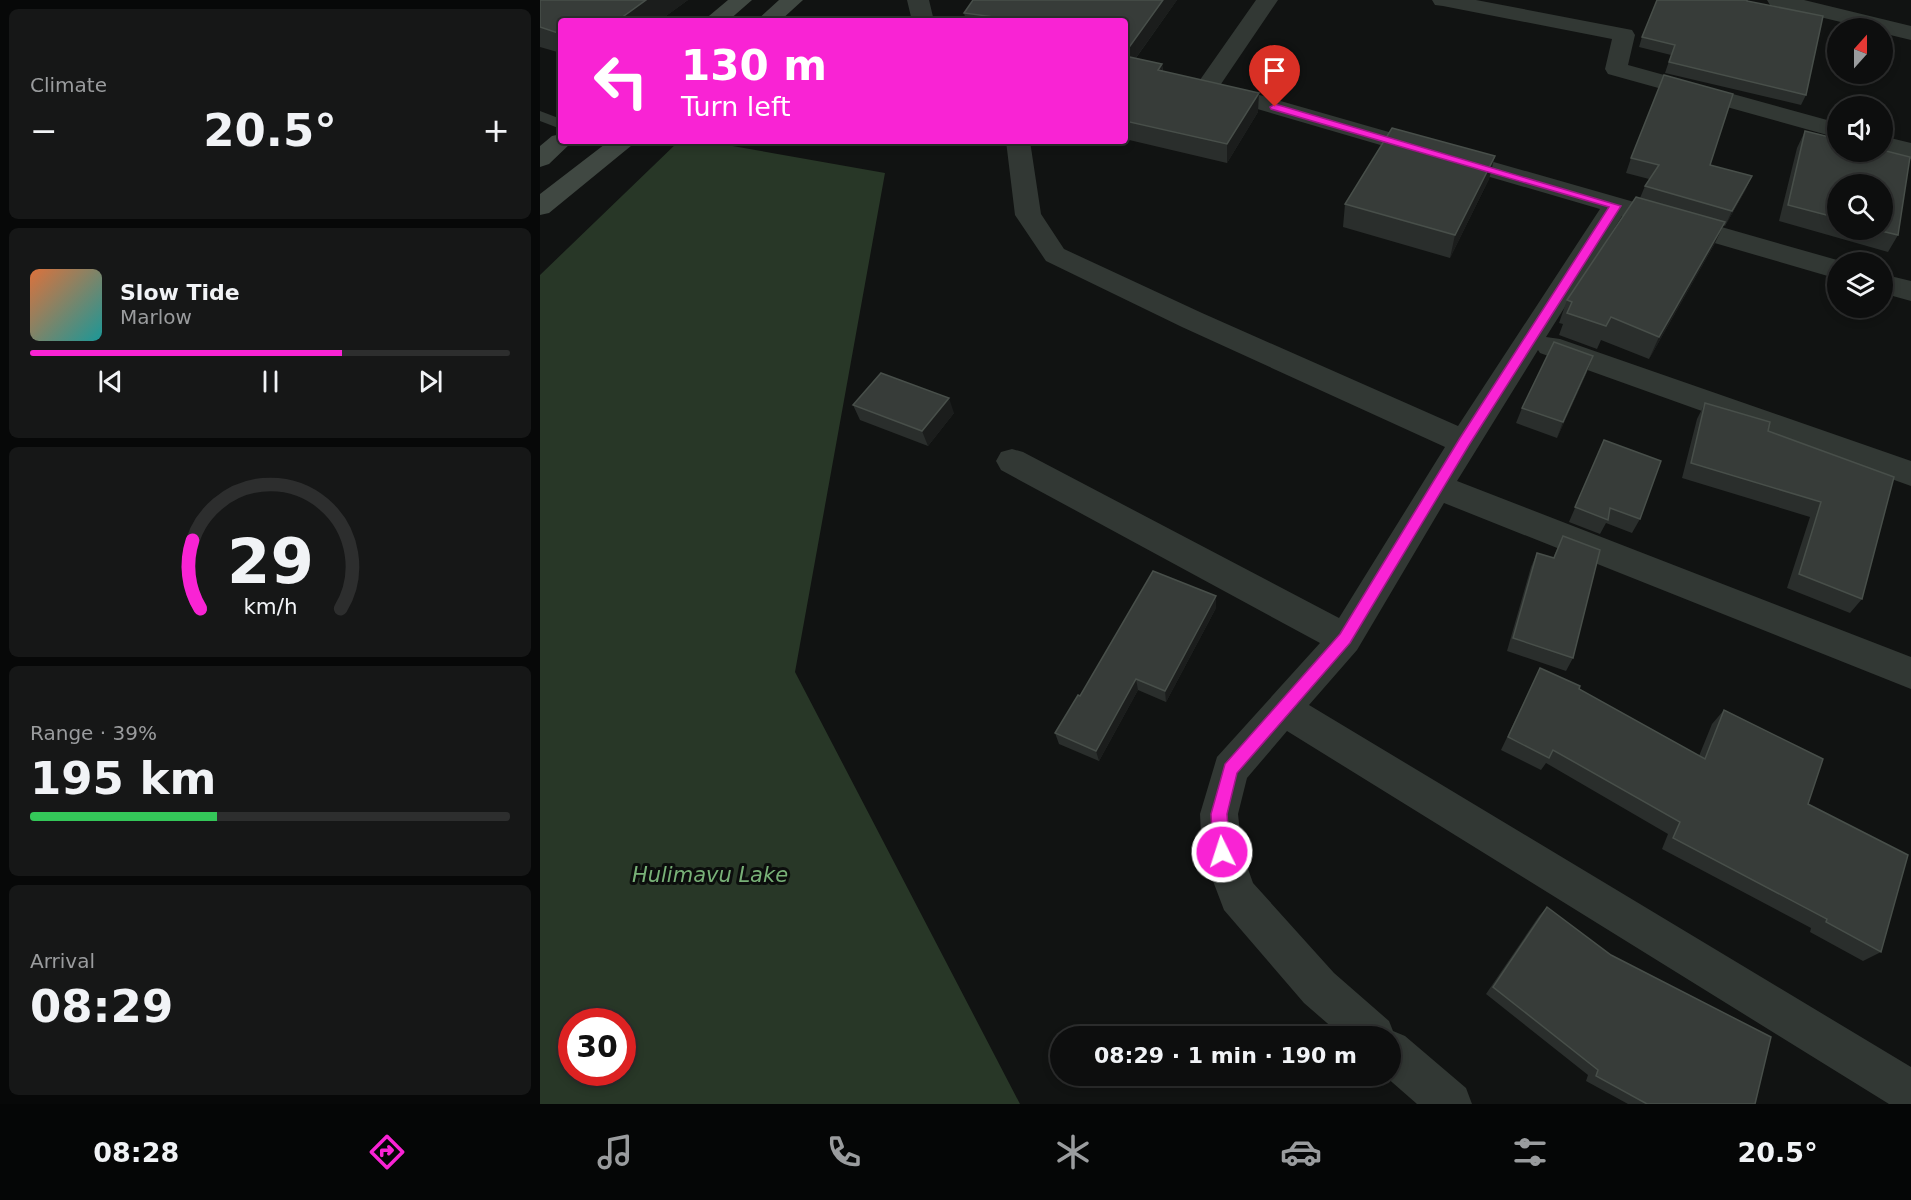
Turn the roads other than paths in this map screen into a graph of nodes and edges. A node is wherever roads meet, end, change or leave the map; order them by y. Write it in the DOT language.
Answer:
graph roads {
  1 [pos="741,0"];
  2 [pos="792,0"];
  3 [pos="918,0"];
  4 [pos="1267,0"];
  5 [pos="1443,0"];
  6 [pos="1778,0"];
  7 [pos="718,18"];
  8 [pos="771,18"];
  9 [pos="922,18"];
  10 [pos="1911,33"];
  11 [pos="540,117"];
  12 [pos="558,123"];
  13 [pos="1827,127"];
  14 [pos="558,144"];
  15 [pos="621,144"];
  16 [pos="1018,144"];
  17 [pos="1893,146"];
  18 [pos="1911,151"];
  19 [pos="540,159"];
  20 [pos="1616,206"];
  21 [pos="540,207"];
  22 [pos="1827,267"];
  23 [pos="1893,286"];
  24 [pos="1911,291"];
  25 [pos="1532,339"];
  26 [pos="1464,442"];
  27 [pos="1012,461"];
  28 [pos="1911,474"];
  29 [pos="1437,487"];
  30 [pos="1345,639"];
  31 [pos="1911,673"];
  32 [pos="1283,709"];
  33 [pos="1363,1026"];
  34 [pos="1401,1062"];
  35 [pos="1911,1092"];
  36 [pos="1450,1104"];
  1 -- 7 [label="main road"];
  2 -- 8 [label="main road"];
  3 -- 9 [label="street"];
  4 -- 20 [label="street"];
  5 -- 13 [label="street"];
  6 -- 10 [label="street"];
  11 -- 12 [label="lane"];
  14 -- 19 [label="main road"];
  15 -- 21 [label="main road"];
  16 -- 26 [label="street"];
  17 -- 18 [label="street"];
  20 -- 22 [label="street"];
  20 -- 25 [label="street"];
  23 -- 24 [label="street"];
  25 -- 26 [label="street"];
  25 -- 28 [label="street"];
  26 -- 29 [label="street"];
  27 -- 30 [label="street"];
  29 -- 30 [label="street"];
  29 -- 31 [label="street"];
  30 -- 32 [label="street"];
  32 -- 33 [label="street"];
  32 -- 35 [label="street"];
  34 -- 36 [label="street"];
}
